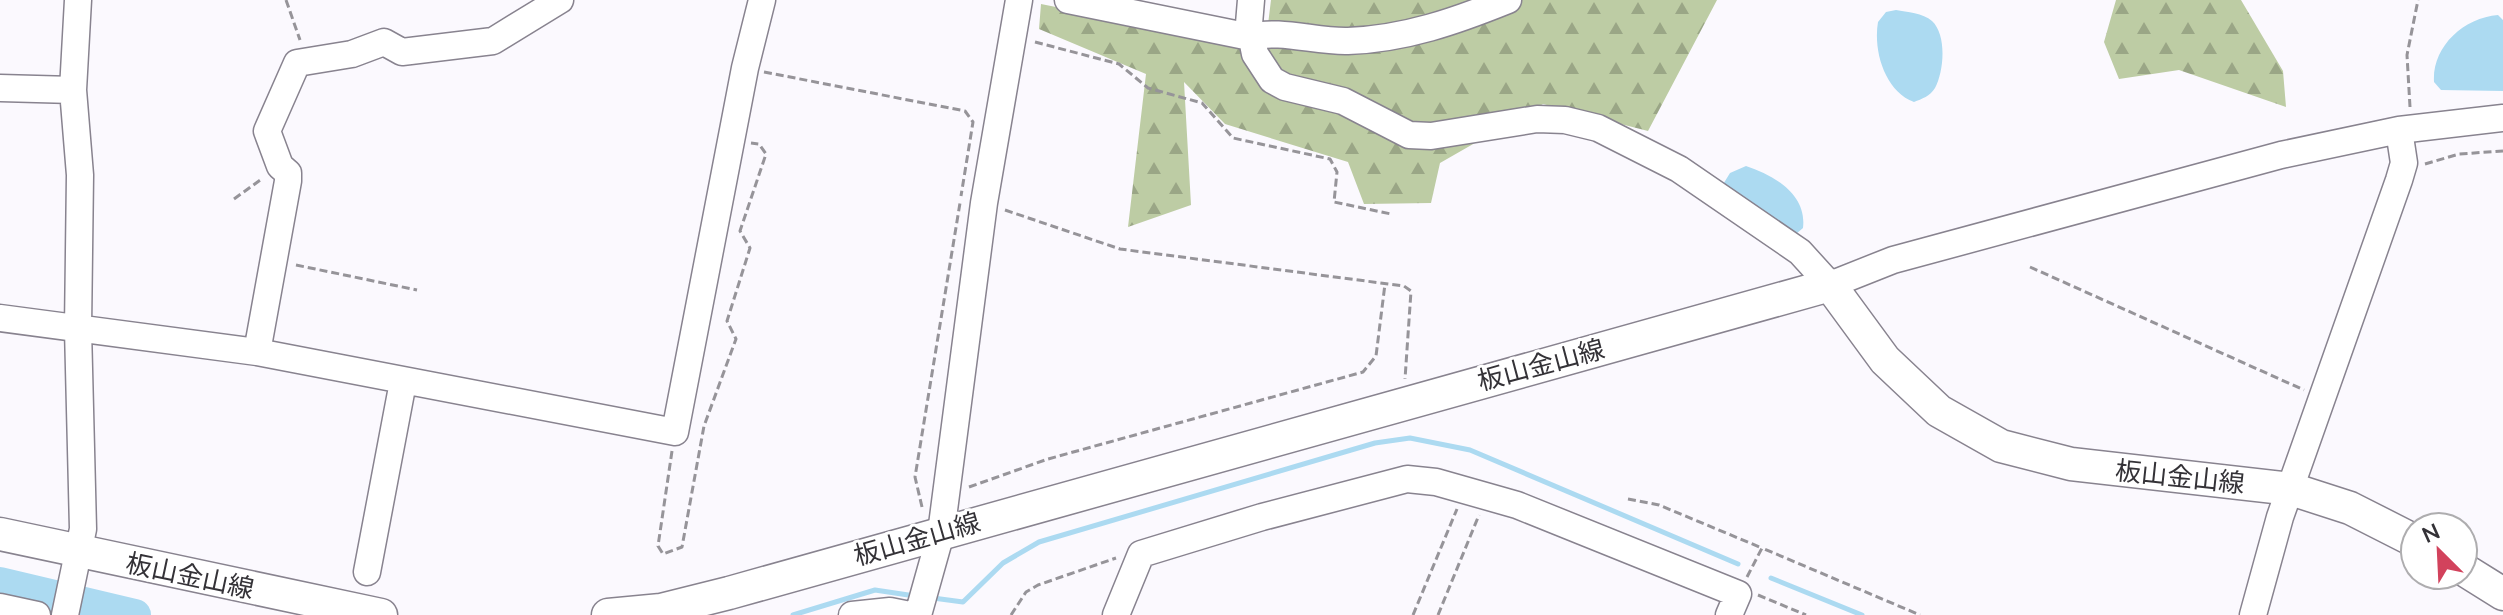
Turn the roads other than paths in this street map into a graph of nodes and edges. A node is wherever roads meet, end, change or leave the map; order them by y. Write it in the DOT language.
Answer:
graph roads {
  1 [pos="78,0"];
  2 [pos="560,0"];
  3 [pos="762,0"];
  4 [pos="1019,0"];
  5 [pos="1068,0"];
  6 [pos="1251,0"];
  7 [pos="1508,0"];
  8 [pos="1250,37"];
  9 [pos="0,88"];
  10 [pos="73,90"];
  11 [pos="2503,118"];
  12 [pos="2406,129"];
  13 [pos="1830,285"];
  14 [pos="0,318"];
  15 [pos="78,329"];
  16 [pos="257,352"];
  17 [pos="403,382"];
  18 [pos="2291,489"];
  19 [pos="932,523"];
  20 [pos="2399,533"];
  21 [pos="0,534"];
  22 [pos="80,552"];
  23 [pos="367,572"];
  24 [pos="2479,579"];
  25 [pos="2503,594"];
  26 [pos="1736,599"];
  27 [pos="0,607"];
  28 [pos="37,615"];
  29 [pos="65,615"];
  30 [pos="381,615"];
  31 [pos="608,615"];
  32 [pos="852,615"];
  33 [pos="910,615"];
  34 [pos="918,615"];
  35 [pos="1116,615"];
  36 [pos="2253,615"];
  1 -- 10 [label="street"];
  2 -- 16 [label="street"];
  3 -- 17 [label="street"];
  4 -- 19 [label="street"];
  5 -- 8 [label="street"];
  6 -- 8 [label="street"];
  7 -- 8 [label="street"];
  8 -- 13 [label="street"];
  9 -- 10 [label="street"];
  10 -- 15 [label="street"];
  11 -- 12 [label="street"];
  12 -- 13 [label="street"];
  12 -- 18 [label="street"];
  13 -- 18 [label="main road, 板山金山線"];
  13 -- 19 [label="main road, 板山金山線"];
  14 -- 15 [label="street"];
  15 -- 16 [label="street"];
  15 -- 22 [label="street"];
  16 -- 17 [label="street"];
  17 -- 23 [label="street"];
  18 -- 20 [label="main road, 板山金山線"];
  18 -- 36 [label="street"];
  19 -- 31 [label="main road, 板山金山線"];
  19 -- 34 [label="street"];
  21 -- 22 [label="main road, 板山金山線"];
  22 -- 29 [label="street"];
  22 -- 30 [label="main road, 板山金山線"];
  24 -- 25 [label="main road"];
  26 -- 35 [label="street"];
  27 -- 28 [label="street"];
  32 -- 33 [label="street"];
}
